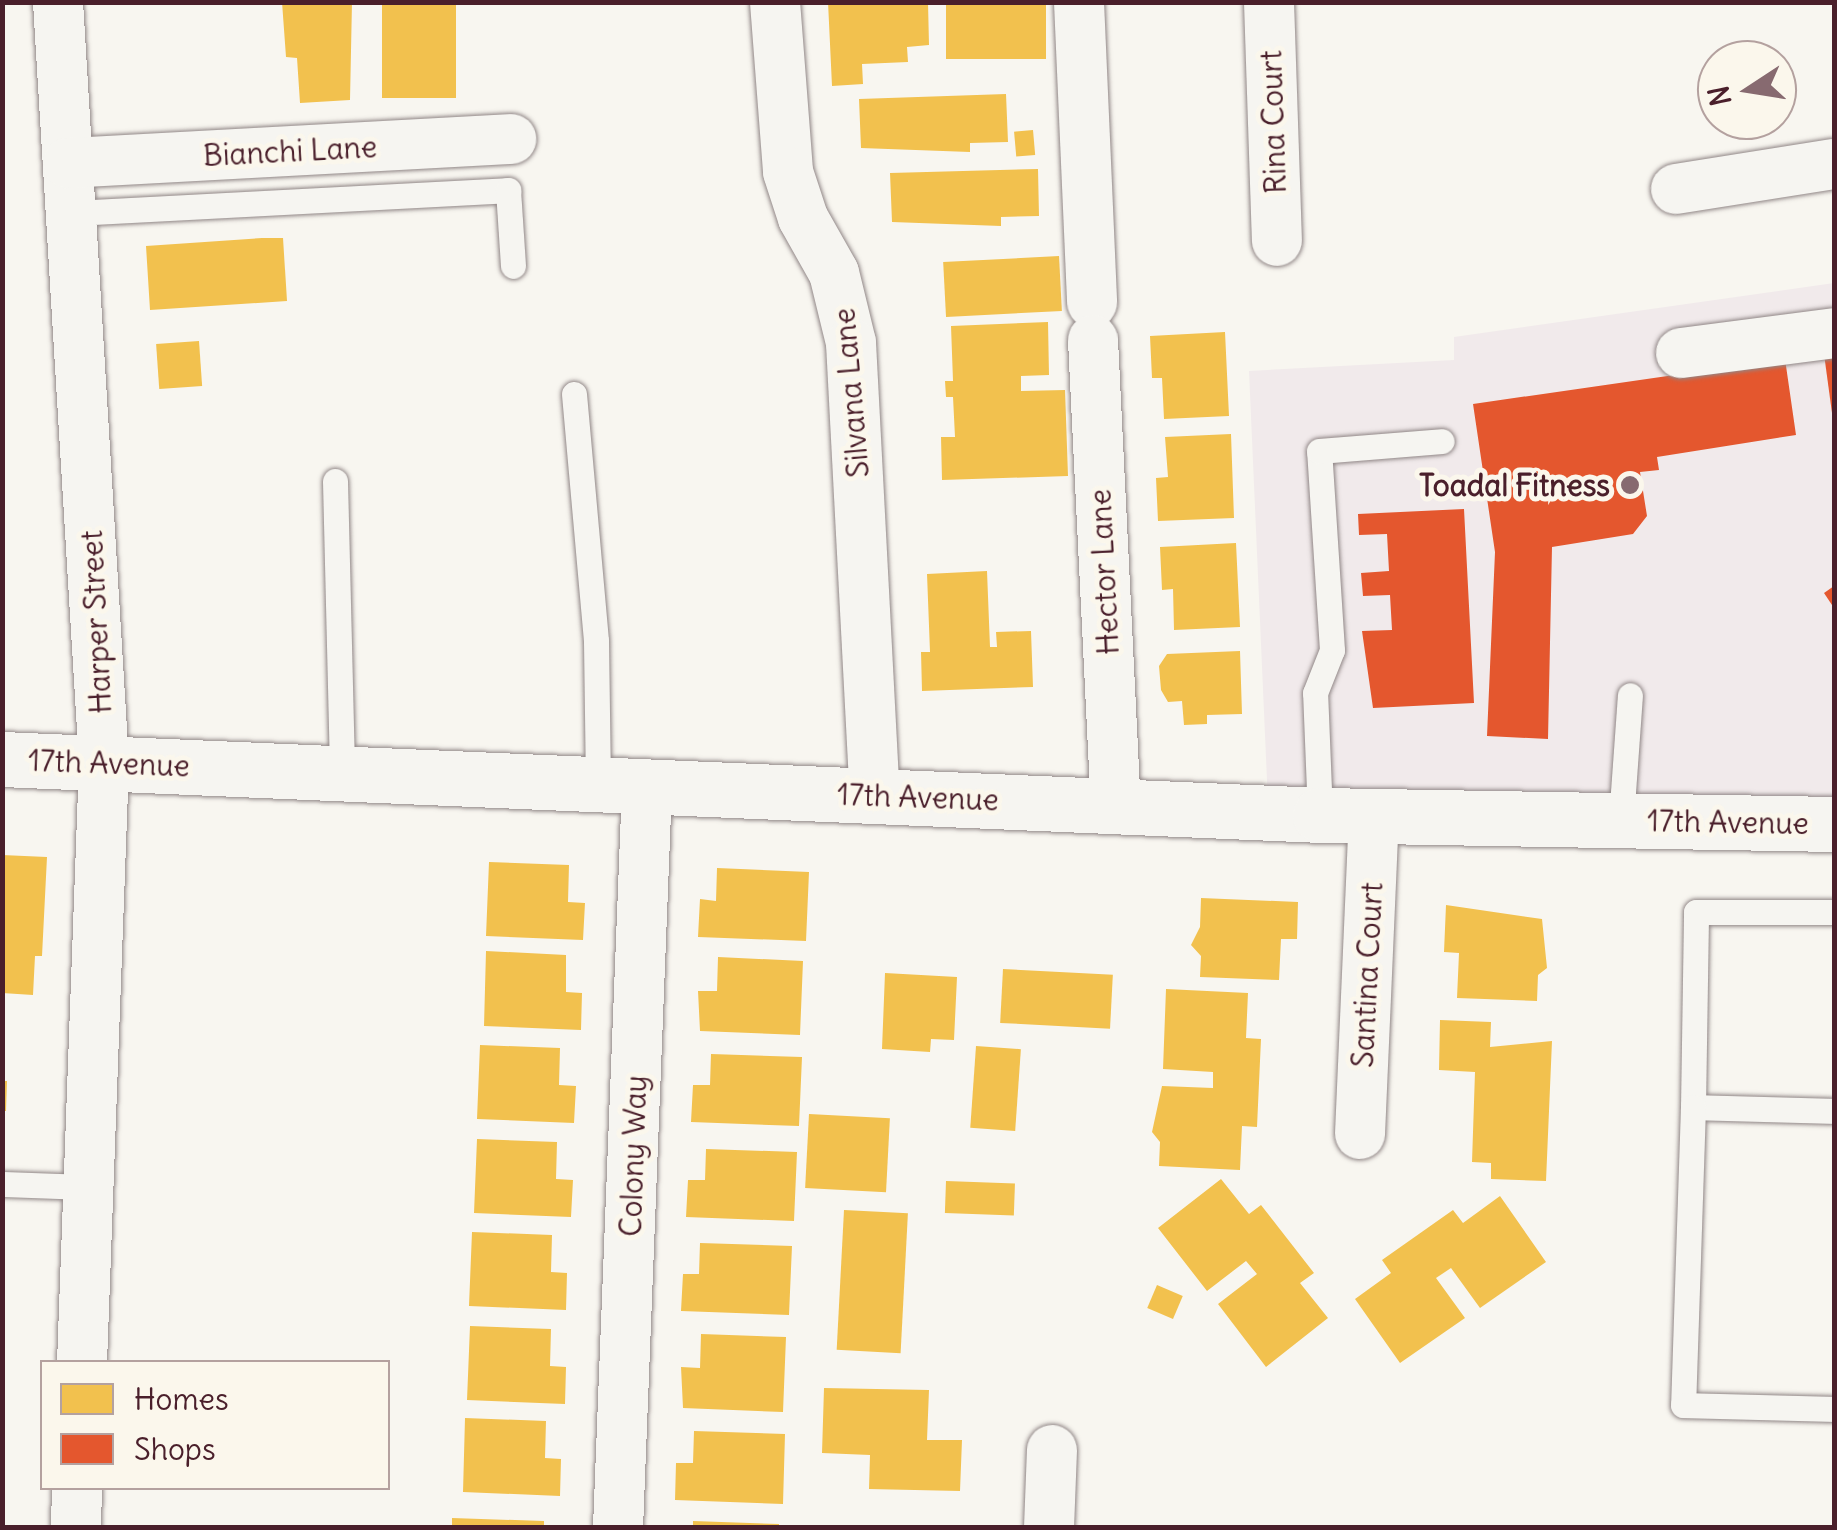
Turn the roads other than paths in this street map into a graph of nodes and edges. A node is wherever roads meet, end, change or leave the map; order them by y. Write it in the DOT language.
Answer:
graph roads {
  1 [pos="58,2"];
  2 [pos="775,2"];
  3 [pos="1079,2"];
  4 [pos="1269,2"];
  5 [pos="512,139"];
  6 [pos="68,162"];
  7 [pos="1834,164"];
  8 [pos="1676,189"];
  9 [pos="72,214"];
  10 [pos="1278,241"];
  11 [pos="513,266"];
  12 [pos="1834,332"];
  13 [pos="1680,353"];
  14 [pos="574,394"];
  15 [pos="1442,441"];
  16 [pos="335,481"];
  17 [pos="1630,696"];
  18 [pos="2,758"];
  19 [pos="104,763"];
  20 [pos="342,772"];
  21 [pos="623,784"];
  22 [pos="875,796"];
  23 [pos="1116,804"];
  24 [pos="1320,814"];
  25 [pos="1374,816"];
  26 [pos="1621,820"];
  27 [pos="1834,824"];
  28 [pos="1834,912"];
  29 [pos="1693,1107"];
  30 [pos="1834,1111"];
  31 [pos="1360,1134"];
  32 [pos="2,1184"];
  33 [pos="88,1187"];
  34 [pos="82,1360"];
  35 [pos="1834,1409"];
  36 [pos="1052,1450"];
  37 [pos="77,1490"];
  38 [pos="76,1528"];
  39 [pos="618,1528"];
  40 [pos="1049,1528"];
  1 -- 6 [label="street, Harper Street"];
  2 -- 22 [label="street, Silvana Lane"];
  3 -- 23 [label="street, Hector Lane"];
  4 -- 10 [label="street, Rina Court"];
  5 -- 6 [label="street, Bianchi Lane"];
  6 -- 9 [label="street, Harper Street"];
  7 -- 8 [label="street"];
  9 -- 11 [label="lane"];
  9 -- 19 [label="street, Harper Street"];
  12 -- 13 [label="street"];
  14 -- 21 [label="lane"];
  15 -- 24 [label="lane"];
  16 -- 20 [label="lane"];
  17 -- 26 [label="lane"];
  18 -- 19 [label="main road, 17th Avenue"];
  19 -- 20 [label="main road, 17th Avenue"];
  19 -- 33 [label="street, Harper Street"];
  20 -- 21 [label="main road, 17th Avenue"];
  21 -- 22 [label="main road, 17th Avenue"];
  21 -- 39 [label="street, Colony Way"];
  22 -- 23 [label="main road, 17th Avenue"];
  23 -- 24 [label="main road, 17th Avenue"];
  24 -- 25 [label="main road, 17th Avenue"];
  25 -- 26 [label="main road, 17th Avenue"];
  25 -- 31 [label="street, Santina Court"];
  26 -- 27 [label="main road, 17th Avenue"];
  28 -- 29 [label="lane"];
  29 -- 30 [label="lane"];
  29 -- 35 [label="lane"];
  32 -- 33 [label="lane"];
  33 -- 34 [label="street, Harper Street"];
  36 -- 40 [label="street"];
  37 -- 38 [label="street"];
}
